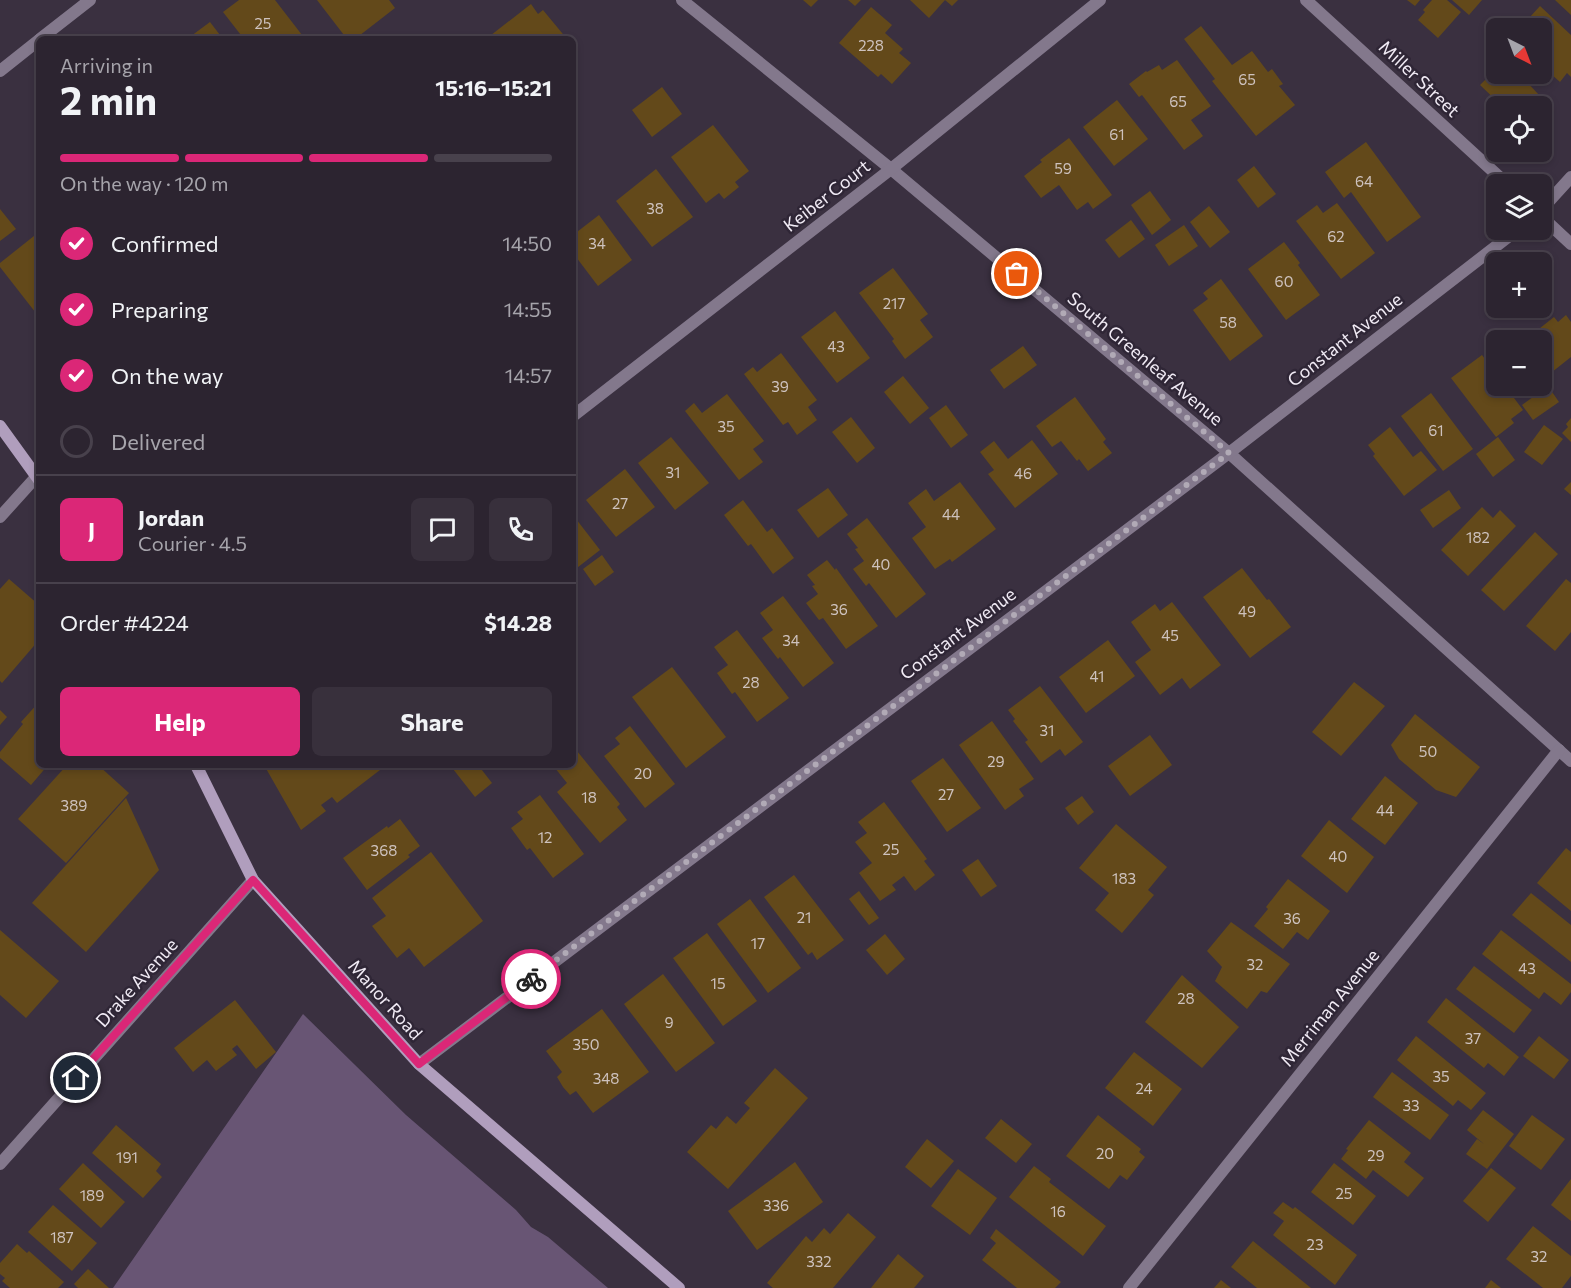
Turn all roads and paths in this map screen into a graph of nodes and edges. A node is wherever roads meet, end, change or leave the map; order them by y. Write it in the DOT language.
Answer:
graph roads {
  1 [pos="90,0"];
  2 [pos="682,0"];
  3 [pos="1100,0"];
  4 [pos="1306,0"];
  5 [pos="45,36"];
  6 [pos="36,43"];
  7 [pos="0,70"];
  8 [pos="891,169"];
  9 [pos="1496,174"];
  10 [pos="1571,177"];
  11 [pos="1552,198"];
  12 [pos="1552,226"];
  13 [pos="1504,240"];
  14 [pos="1571,244"];
  15 [pos="576,414"];
  16 [pos="0,426"];
  17 [pos="1229,453"];
  18 [pos="36,475"];
  19 [pos="36,480"];
  20 [pos="0,517"];
  21 [pos="1559,750"];
  22 [pos="1571,761"];
  23 [pos="197,768"];
  24 [pos="253,880"];
  25 [pos="419,1064"];
  26 [pos="0,1164"];
  27 [pos="679,1288"];
  28 [pos="1129,1288"];
  1 -- 5 [label="street"];
  2 -- 8 [label="street, South Greenleaf Avenue"];
  3 -- 8 [label="street, Keiber Court"];
  4 -- 9 [label="street, Miller Street"];
  6 -- 7 [label="street"];
  8 -- 15 [label="street, Keiber Court"];
  8 -- 17 [label="street, South Greenleaf Avenue"];
  10 -- 11 [label="street"];
  12 -- 14 [label="street"];
  13 -- 17 [label="street, Constant Avenue"];
  16 -- 18 [label="street"];
  17 -- 21 [label="street, South Greenleaf Avenue"];
  17 -- 25 [label="street, Constant Avenue"];
  19 -- 20 [label="street"];
  21 -- 22 [label="street, South Greenleaf Avenue"];
  21 -- 28 [label="street, Merriman Avenue"];
  23 -- 24 [label="street, Manor Road"];
  24 -- 25 [label="street, Manor Road"];
  24 -- 26 [label="street, Drake Avenue"];
  25 -- 27 [label="street, Manor Road"];
}
